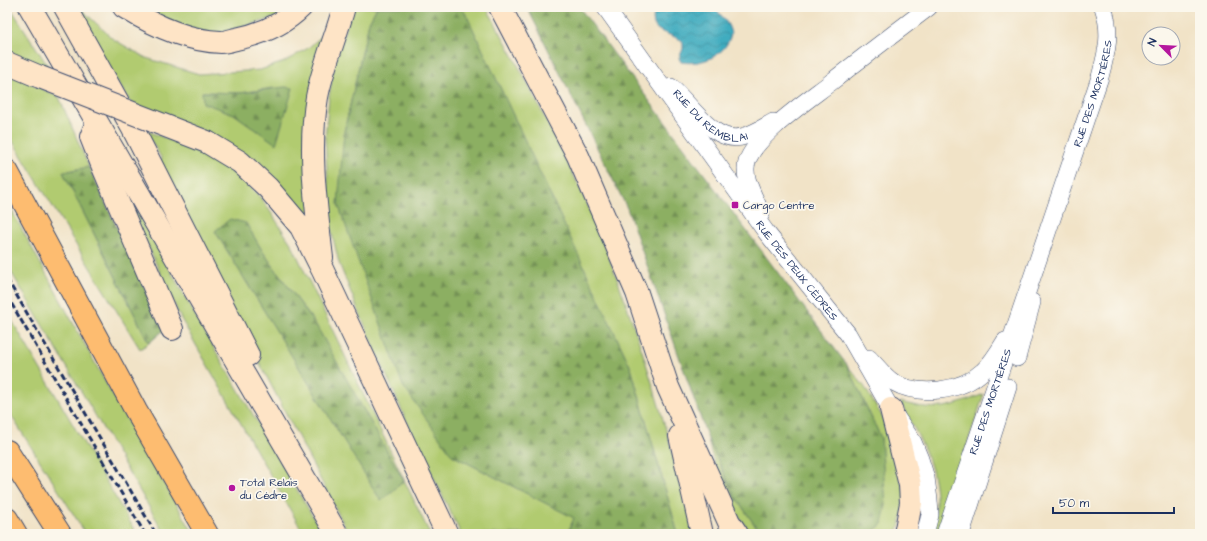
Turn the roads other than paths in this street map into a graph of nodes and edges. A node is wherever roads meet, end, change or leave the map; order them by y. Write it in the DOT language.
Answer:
graph roads {
  1 [pos="30,7"];
  2 [pos="65,7"];
  3 [pos="124,7"];
  4 [pos="301,7"];
  5 [pos="344,7"];
  6 [pos="500,7"];
  7 [pos="605,7"];
  8 [pos="929,7"];
  9 [pos="1103,7"];
  10 [pos="7,63"];
  11 [pos="649,69"];
  12 [pos="798,108"];
  13 [pos="96,122"];
  14 [pos="7,171"];
  15 [pos="766,232"];
  16 [pos="1035,268"];
  17 [pos="323,271"];
  18 [pos="1014,327"];
  19 [pos="172,329"];
  20 [pos="848,334"];
  21 [pos="668,387"];
  22 [pos="891,409"];
  23 [pos="278,434"];
  24 [pos="7,451"];
  25 [pos="7,519"];
  26 [pos="16,534"];
  27 [pos="60,534"];
  28 [pos="207,534"];
  29 [pos="336,534"];
  30 [pos="447,534"];
  31 [pos="702,534"];
  32 [pos="737,534"];
  33 [pos="905,534"];
  34 [pos="925,534"];
  35 [pos="945,534"];
  36 [pos="961,534"];
  1 -- 13 [label="main road"];
  2 -- 23 [label="main road"];
  3 -- 4 [label="main road"];
  5 -- 17 [label="main road"];
  6 -- 21 [label="main road"];
  7 -- 11 [label="street, RUE DES DEUX CÈDRES"];
  8 -- 12 [label="street, RUE DU REMBLAI"];
  9 -- 16 [label="street, RUE DES MORTIÈRES"];
  10 -- 17 [label="main road, bridge"];
  11 -- 12 [label="street, RUE DU REMBLAI"];
  11 -- 15 [label="street, RUE DES DEUX CÈDRES"];
  12 -- 15 [label="street, RUE DU REMBLAI"];
  13 -- 19 [label="main road"];
  13 -- 23 [label="main road"];
  14 -- 28 [label="highway"];
  15 -- 20 [label="street, RUE DES DEUX CÈDRES"];
  16 -- 18 [label="street, RUE DES MORTIÈRES"];
  16 -- 36 [label="street, RUE DES MORTIÈRES"];
  17 -- 30 [label="main road"];
  18 -- 20 [label="street"];
  18 -- 35 [label="street, RUE DES MORTIÈRES"];
  20 -- 22 [label="street, RUE DES DEUX CÈDRES"];
  21 -- 31 [label="main road"];
  21 -- 32 [label="main road"];
  22 -- 33 [label="main road"];
  22 -- 34 [label="street, RUE DES DEUX CÈDRES"];
  23 -- 29 [label="main road"];
  24 -- 27 [label="highway"];
  25 -- 26 [label="highway"];
}
